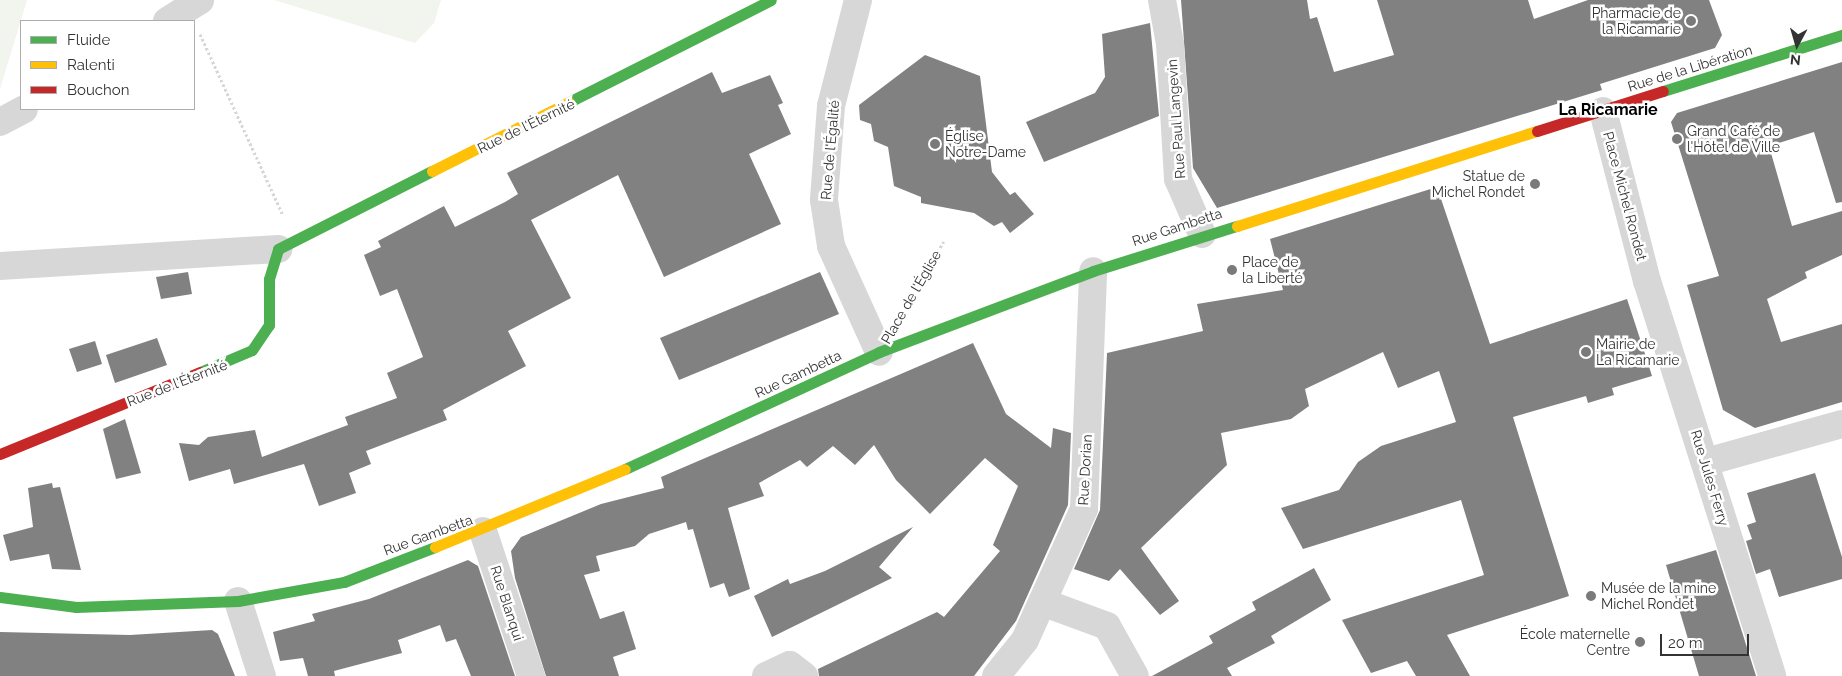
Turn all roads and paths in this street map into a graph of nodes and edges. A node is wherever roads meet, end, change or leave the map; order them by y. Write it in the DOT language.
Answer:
graph roads {
  1 [pos="771,0"];
  2 [pos="858,0"];
  3 [pos="1162,0"];
  4 [pos="195,33"];
  5 [pos="1842,35"];
  6 [pos="22,110"];
  7 [pos="1603,110"];
  8 [pos="0,122"];
  9 [pos="1202,234"];
  10 [pos="944,242"];
  11 [pos="286,244"];
  12 [pos="0,266"];
  13 [pos="1092,271"];
  14 [pos="1647,281"];
  15 [pos="879,352"];
  16 [pos="1842,424"];
  17 [pos="0,454"];
  18 [pos="1706,462"];
  19 [pos="483,531"];
  20 [pos="0,598"];
  21 [pos="238,601"];
  22 [pos="1042,602"];
  23 [pos="262,676"];
  24 [pos="531,676"];
  25 [pos="766,676"];
  26 [pos="804,676"];
  27 [pos="996,676"];
  28 [pos="1135,676"];
  29 [pos="1772,676"];
  1 -- 11 [label="main road, Rue de l'Éternité"];
  2 -- 15 [label="street, Rue de l'Égalité"];
  3 -- 9 [label="street, Rue Paul Langevin"];
  4 -- 11 [label="path"];
  5 -- 7 [label="main road, Rue de la Libération"];
  6 -- 8 [label="street"];
  7 -- 9 [label="main road, Rue Gambetta"];
  7 -- 14 [label="street, Place Michel Rondet"];
  9 -- 13 [label="main road, Rue Gambetta"];
  10 -- 15 [label="path, Place de l'Église"];
  11 -- 12 [label="street, Rue de l'Éternité"];
  11 -- 17 [label="main road, Rue de l'Éternité"];
  13 -- 15 [label="main road, Rue Gambetta"];
  13 -- 22 [label="street, Rue Dorian"];
  14 -- 18 [label="street, Rue Jules Ferry"];
  15 -- 19 [label="main road, Rue Gambetta"];
  16 -- 18 [label="street"];
  18 -- 29 [label="street, Rue Jules Ferry"];
  19 -- 21 [label="main road, Rue Gambetta"];
  19 -- 24 [label="street, Rue Blanqui"];
  20 -- 21 [label="main road, Rue Gambetta"];
  21 -- 23 [label="street"];
  22 -- 27 [label="street, Rue Dorian"];
  22 -- 28 [label="street"];
  25 -- 26 [label="street"];
}
